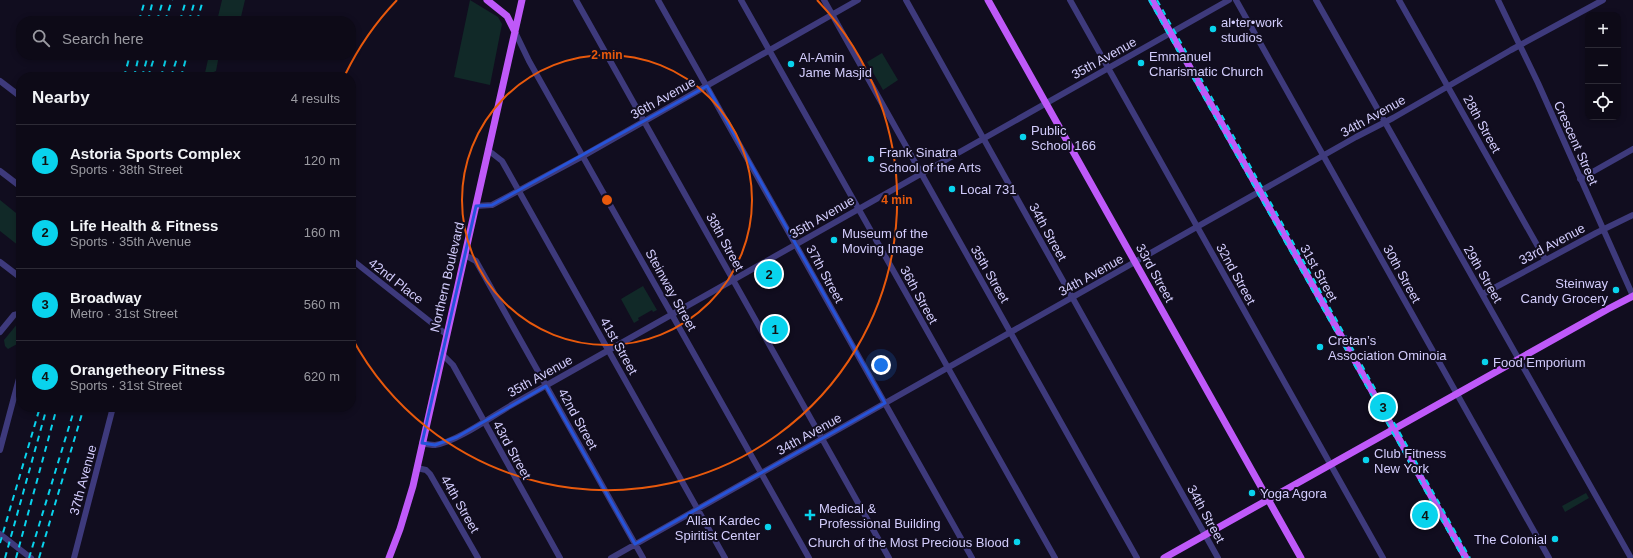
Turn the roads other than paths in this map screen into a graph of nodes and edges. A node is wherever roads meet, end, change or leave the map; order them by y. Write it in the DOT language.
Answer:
graph roads {
  1 [pos="487,0"];
  2 [pos="522,0"];
  3 [pos="576,0"];
  4 [pos="658,0"];
  5 [pos="741,0"];
  6 [pos="824,0"];
  7 [pos="858,0"];
  8 [pos="906,0"];
  9 [pos="988,0"];
  10 [pos="1070,0"];
  11 [pos="1152,0"];
  12 [pos="1229,0"];
  13 [pos="1236,0"];
  14 [pos="1316,0"];
  15 [pos="1399,0"];
  16 [pos="1498,0"];
  17 [pos="1600,1"];
  18 [pos="832,15"];
  19 [pos="515,32"];
  20 [pos="1171,33"];
  21 [pos="1520,45"];
  22 [pos="769,50"];
  23 [pos="1108,68"];
  24 [pos="0,81"];
  25 [pos="707,86"];
  26 [pos="1448,86"];
  27 [pos="16,93"];
  28 [pos="1046,103"];
  29 [pos="644,121"];
  30 [pos="1386,122"];
  31 [pos="983,139"];
  32 [pos="1633,149"];
  33 [pos="488,150"];
  34 [pos="583,156"];
  35 [pos="1323,156"];
  36 [pos="0,171"];
  37 [pos="922,174"];
  38 [pos="1580,179"];
  39 [pos="16,183"];
  40 [pos="518,190"];
  41 [pos="1260,192"];
  42 [pos="476,206"];
  43 [pos="858,209"];
  44 [pos="1633,215"];
  45 [pos="1197,227"];
  46 [pos="1602,229"];
  47 [pos="796,245"];
  48 [pos="465,255"];
  49 [pos="1545,259"];
  50 [pos="0,262"];
  51 [pos="1135,262"];
  52 [pos="356,264"];
  53 [pos="16,274"];
  54 [pos="733,280"];
  55 [pos="1482,294"];
  56 [pos="1633,296"];
  57 [pos="1072,298"];
  58 [pos="16,314"];
  59 [pos="673,314"];
  60 [pos="0,332"];
  61 [pos="1010,332"];
  62 [pos="447,335"];
  63 [pos="609,350"];
  64 [pos="442,354"];
  65 [pos="1519,359"];
  66 [pos="947,368"];
  67 [pos="546,386"];
  68 [pos="16,390"];
  69 [pos="1457,394"];
  70 [pos="885,403"];
  71 [pos="112,412"];
  72 [pos="484,421"];
  73 [pos="1393,429"];
  74 [pos="822,439"];
  75 [pos="422,444"];
  76 [pos="0,450"];
  77 [pos="1330,465"];
  78 [pos="417,468"];
  79 [pos="761,473"];
  80 [pos="1268,500"];
  81 [pos="698,509"];
  82 [pos="0,534"];
  83 [pos="1205,535"];
  84 [pos="635,544"];
  85 [pos="392,557"];
  86 [pos="31,558"];
  87 [pos="74,558"];
  88 [pos="478,558"];
  89 [pos="560,558"];
  90 [pos="611,558"];
  91 [pos="643,558"];
  92 [pos="725,558"];
  93 [pos="809,558"];
  94 [pos="889,558"];
  95 [pos="972,558"];
  96 [pos="1056,558"];
  97 [pos="1137,558"];
  98 [pos="1164,558"];
  99 [pos="1218,558"];
  100 [pos="1301,558"];
  101 [pos="1383,558"];
  102 [pos="1466,558"];
  103 [pos="1549,558"];
  104 [pos="1631,558"];
  1 -- 19 [label="main road"];
  2 -- 19 [label="main road, Northern Boulevard"];
  3 -- 29 [label="street, 38th Street"];
  4 -- 25 [label="street, 37th Street"];
  5 -- 22 [label="street, 36th Street"];
  6 -- 18 [label="street, 35th Street"];
  7 -- 18 [label="street, 36th Avenue"];
  8 -- 31 [label="street, 34th Street"];
  9 -- 28 [label="main road, 33rd Street"];
  10 -- 23 [label="street, 32nd Street"];
  11 -- 20 [label="main road, 31st Street"];
  12 -- 20 [label="street, 35th Avenue"];
  13 -- 35 [label="street, 30th Street"];
  14 -- 30 [label="street, 29th Street"];
  15 -- 26 [label="street, 28th Street"];
  16 -- 21 [label="street, Crescent Street"];
  17 -- 21 [label="street, 34th Avenue"];
  18 -- 22 [label="street, 36th Avenue"];
  18 -- 37 [label="street, 35th Street"];
  19 -- 33 [label="main road, Northern Boulevard"];
  19 -- 34 [label="street, Steinway Street"];
  20 -- 23 [label="street, 35th Avenue"];
  20 -- 41 [label="main road, 31st Street"];
  21 -- 26 [label="street, 34th Avenue"];
  21 -- 38 [label="street, Crescent Street"];
  22 -- 25 [label="street, 36th Avenue"];
  22 -- 43 [label="street, 36th Street"];
  23 -- 28 [label="street, 35th Avenue"];
  23 -- 45 [label="street, 32nd Street"];
  24 -- 27 [label="street"];
  25 -- 29 [label="street, 36th Avenue"];
  25 -- 47 [label="street, 37th Street"];
  26 -- 30 [label="street, 34th Avenue"];
  26 -- 49 [label="street, 28th Street"];
  28 -- 31 [label="street, 35th Avenue"];
  28 -- 51 [label="main road, 33rd Street"];
  29 -- 34 [label="street, 36th Avenue"];
  29 -- 54 [label="street, 38th Street"];
  30 -- 35 [label="street, 34th Avenue"];
  30 -- 55 [label="street, 29th Street"];
  31 -- 37 [label="street, 35th Avenue"];
  31 -- 57 [label="street, 34th Street"];
  32 -- 38 [label="street"];
  33 -- 40 [label="street, 41st Street"];
  33 -- 42 [label="main road, Northern Boulevard"];
  34 -- 40 [label="street, 36th Avenue"];
  34 -- 59 [label="street, Steinway Street"];
  35 -- 41 [label="street, 34th Avenue"];
  35 -- 69 [label="street, 30th Street"];
  36 -- 39 [label="street"];
  37 -- 43 [label="street, 35th Avenue"];
  37 -- 61 [label="street, 35th Street"];
  38 -- 46 [label="street, Crescent Street"];
  40 -- 42 [label="street, 36th Avenue"];
  40 -- 63 [label="street, 41st Street"];
  41 -- 45 [label="street, 34th Avenue"];
  41 -- 73 [label="main road, 31st Street"];
  42 -- 48 [label="main road, Northern Boulevard"];
  43 -- 47 [label="street, 35th Avenue"];
  43 -- 66 [label="street, 36th Street"];
  44 -- 46 [label="street, 33rd Avenue"];
  45 -- 51 [label="street, 34th Avenue"];
  45 -- 77 [label="street, 32nd Street"];
  46 -- 49 [label="street, 33rd Avenue"];
  46 -- 56 [label="street, Crescent Street"];
  47 -- 54 [label="street, 35th Avenue"];
  47 -- 70 [label="street, 37th Street"];
  48 -- 62 [label="main road, Northern Boulevard"];
  48 -- 67 [label="street, 42nd Street"];
  49 -- 55 [label="street, 33rd Avenue"];
  50 -- 53 [label="street"];
  51 -- 57 [label="street, 34th Avenue"];
  51 -- 80 [label="main road, 33rd Street"];
  52 -- 62 [label="street, 42nd Place"];
  54 -- 59 [label="street, 35th Avenue"];
  54 -- 74 [label="street, 38th Street"];
  55 -- 65 [label="street, 29th Street"];
  56 -- 65 [label="main road"];
  57 -- 61 [label="street, 34th Avenue"];
  57 -- 83 [label="street, 34th Street"];
  58 -- 60 [label="street"];
  59 -- 63 [label="street, 35th Avenue"];
  59 -- 79 [label="street, Steinway Street"];
  61 -- 66 [label="street, 34th Avenue"];
  61 -- 97 [label="street, 35th Street"];
  62 -- 64 [label="main road, Northern Boulevard"];
  63 -- 67 [label="street, 35th Avenue"];
  63 -- 81 [label="street, 41st Street"];
  64 -- 72 [label="street, 43rd Street"];
  64 -- 75 [label="main road, Northern Boulevard"];
  65 -- 69 [label="main road"];
  65 -- 104 [label="street, 29th Street"];
  66 -- 70 [label="street, 34th Avenue"];
  66 -- 96 [label="street, 36th Street"];
  67 -- 72 [label="street, 35th Avenue"];
  67 -- 84 [label="street, 42nd Street"];
  68 -- 76 [label="street"];
  69 -- 73 [label="main road"];
  69 -- 103 [label="street, 30th Street"];
  70 -- 74 [label="street, 34th Avenue"];
  70 -- 95 [label="street, 37th Street"];
  71 -- 87 [label="street, 37th Avenue"];
  72 -- 75 [label="street, 35th Avenue"];
  72 -- 89 [label="street, 43rd Street"];
  73 -- 77 [label="main road"];
  73 -- 102 [label="main road, 31st Street"];
  74 -- 79 [label="street, 34th Avenue"];
  74 -- 94 [label="street, 38th Street"];
  75 -- 78 [label="main road, Northern Boulevard"];
  77 -- 80 [label="main road"];
  77 -- 101 [label="street, 32nd Street"];
  78 -- 85 [label="main road, Northern Boulevard"];
  78 -- 88 [label="street, 44th Street"];
  79 -- 81 [label="street, 34th Avenue"];
  79 -- 93 [label="street, Steinway Street"];
  80 -- 83 [label="main road"];
  80 -- 100 [label="main road, 33rd Street"];
  81 -- 84 [label="street, 34th Avenue"];
  81 -- 92 [label="street, 41st Street"];
  82 -- 86 [label="street"];
  83 -- 98 [label="main road"];
  83 -- 99 [label="street, 34th Street"];
  84 -- 90 [label="street, 34th Avenue"];
  84 -- 91 [label="street, 42nd Street"];
}
